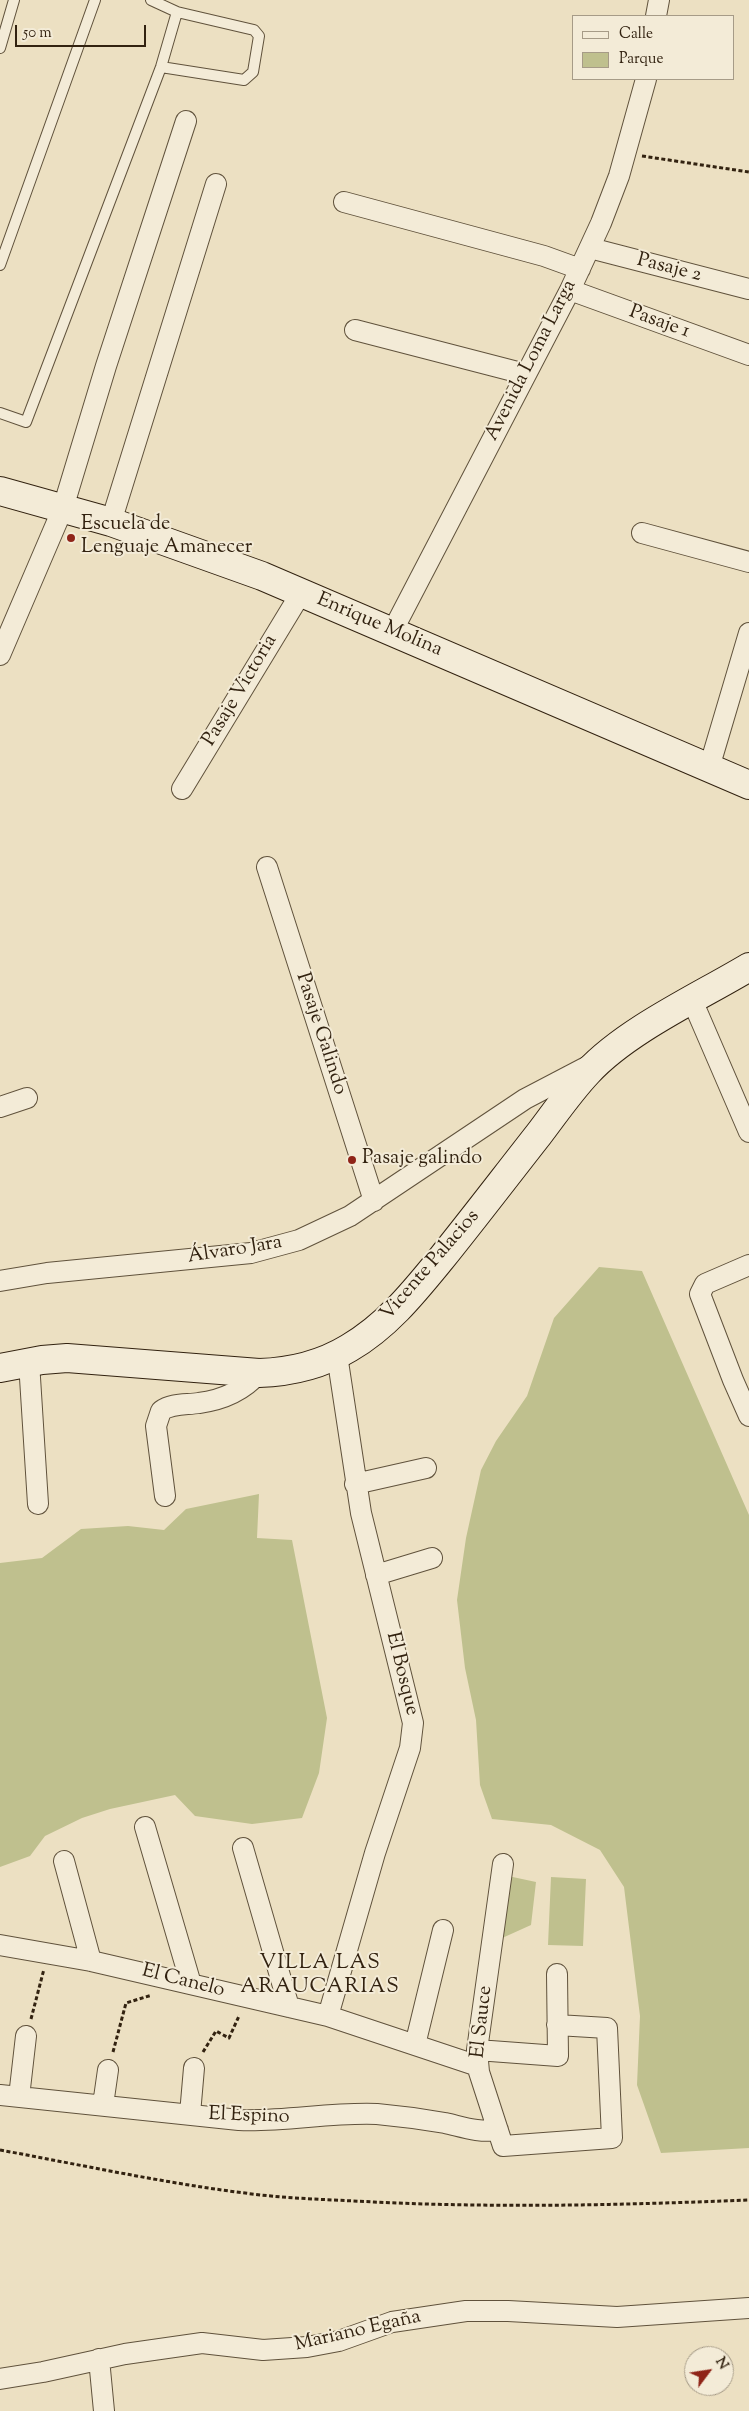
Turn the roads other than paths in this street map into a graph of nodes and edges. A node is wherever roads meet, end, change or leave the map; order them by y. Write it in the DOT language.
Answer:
graph roads {
  1 [pos="14,0"];
  2 [pos="95,0"];
  3 [pos="151,0"];
  4 [pos="659,0"];
  5 [pos="177,12"];
  6 [pos="656,15"];
  7 [pos="0,48"];
  8 [pos="161,67"];
  9 [pos="646,80"];
  10 [pos="186,121"];
  11 [pos="216,184"];
  12 [pos="344,202"];
  13 [pos="590,248"];
  14 [pos="0,265"];
  15 [pos="580,269"];
  16 [pos="749,289"];
  17 [pos="570,290"];
  18 [pos="355,330"];
  19 [pos="749,355"];
  20 [pos="525,374"];
  21 [pos="0,413"];
  22 [pos="0,491"];
  23 [pos="63,508"];
  24 [pos="111,522"];
  25 [pos="642,533"];
  26 [pos="749,562"];
  27 [pos="301,593"];
  28 [pos="392,632"];
  29 [pos="749,633"];
  30 [pos="0,655"];
  31 [pos="709,768"];
  32 [pos="749,785"];
  33 [pos="182,789"];
  34 [pos="267,867"];
  35 [pos="749,967"];
  36 [pos="692,1000"];
  37 [pos="600,1060"];
  38 [pos="27,1098"];
  39 [pos="0,1107"];
  40 [pos="749,1132"];
  41 [pos="374,1201"];
  42 [pos="749,1265"];
  43 [pos="0,1281"];
  44 [pos="337,1355"];
  45 [pos="29,1362"];
  46 [pos="0,1368"];
  47 [pos="259,1373"];
  48 [pos="741,1376"];
  49 [pos="749,1416"];
  50 [pos="426,1468"];
  51 [pos="355,1484"];
  52 [pos="165,1496"];
  53 [pos="38,1504"];
  54 [pos="432,1558"];
  55 [pos="376,1575"];
  56 [pos="145,1827"];
  57 [pos="243,1848"];
  58 [pos="64,1861"];
  59 [pos="503,1864"];
  60 [pos="443,1930"];
  61 [pos="0,1945"];
  62 [pos="91,1961"];
  63 [pos="557,1974"];
  64 [pos="191,1984"];
  65 [pos="289,2007"];
  66 [pos="328,2016"];
  67 [pos="557,2025"];
  68 [pos="26,2036"];
  69 [pos="415,2045"];
  70 [pos="478,2058"];
  71 [pos="194,2068"];
  72 [pos="108,2070"];
  73 [pos="9,2096"];
  74 [pos="103,2105"];
  75 [pos="190,2114"];
  76 [pos="500,2138"];
  77 [pos="749,2308"];
  78 [pos="99,2359"];
  79 [pos="0,2378"];
  80 [pos="104,2411"];
  1 -- 7 [label="lane"];
  2 -- 14 [label="lane"];
  3 -- 5 [label="lane"];
  4 -- 6 [label="street"];
  5 -- 8 [label="lane"];
  5 -- 8 [label="lane"];
  8 -- 21 [label="lane"];
  9 -- 13 [label="street, Avenida Loma Larga"];
  10 -- 23 [label="street"];
  11 -- 24 [label="street"];
  12 -- 15 [label="street"];
  13 -- 15 [label="street, Avenida Loma Larga"];
  13 -- 16 [label="street, Pasaje 2"];
  15 -- 17 [label="street, Avenida Loma Larga"];
  17 -- 19 [label="street, Pasaje 1"];
  17 -- 20 [label="street, Avenida Loma Larga"];
  18 -- 20 [label="street"];
  20 -- 28 [label="street, Avenida Loma Larga"];
  22 -- 23 [label="main road, Enrique Molina"];
  23 -- 24 [label="main road, Enrique Molina"];
  23 -- 30 [label="street"];
  24 -- 27 [label="main road, Enrique Molina"];
  25 -- 26 [label="street"];
  27 -- 28 [label="main road, Enrique Molina"];
  27 -- 33 [label="street, Pasaje Victoria"];
  28 -- 31 [label="main road, Enrique Molina"];
  29 -- 31 [label="street"];
  31 -- 32 [label="main road, Enrique Molina"];
  34 -- 41 [label="street, Pasaje Galindo"];
  35 -- 36 [label="main road, Vicente Palacios"];
  36 -- 37 [label="main road, Vicente Palacios"];
  36 -- 40 [label="street"];
  37 -- 41 [label="street, Álvaro Jara"];
  37 -- 44 [label="main road, Vicente Palacios"];
  38 -- 39 [label="street"];
  41 -- 43 [label="street, Álvaro Jara"];
  42 -- 48 [label="street"];
  44 -- 47 [label="main road, Vicente Palacios"];
  44 -- 51 [label="street, El Bosque"];
  45 -- 46 [label="main road, Vicente Palacios"];
  45 -- 47 [label="main road, Vicente Palacios"];
  45 -- 53 [label="street"];
  47 -- 52 [label="street"];
  48 -- 49 [label="street"];
  50 -- 51 [label="street"];
  51 -- 55 [label="street, El Bosque"];
  54 -- 55 [label="street"];
  55 -- 66 [label="street, El Bosque"];
  56 -- 64 [label="street"];
  57 -- 65 [label="street"];
  58 -- 62 [label="street"];
  59 -- 70 [label="street, El Sauce"];
  60 -- 69 [label="street"];
  61 -- 62 [label="street, El Canelo"];
  62 -- 64 [label="street, El Canelo"];
  63 -- 67 [label="street"];
  64 -- 65 [label="street, El Canelo"];
  65 -- 66 [label="street, El Canelo"];
  66 -- 69 [label="street, El Canelo"];
  67 -- 70 [label="street, El Canelo"];
  67 -- 76 [label="street, El Espino"];
  68 -- 73 [label="street"];
  69 -- 70 [label="street, El Canelo"];
  70 -- 76 [label="street, El Sauce"];
  71 -- 75 [label="street"];
  72 -- 74 [label="street"];
  73 -- 74 [label="street, El Espino"];
  74 -- 75 [label="street, El Espino"];
  75 -- 76 [label="street, El Espino"];
  77 -- 78 [label="street, Mariano Egaña"];
  78 -- 79 [label="street, Mariano Egaña"];
  78 -- 80 [label="street"];
}
